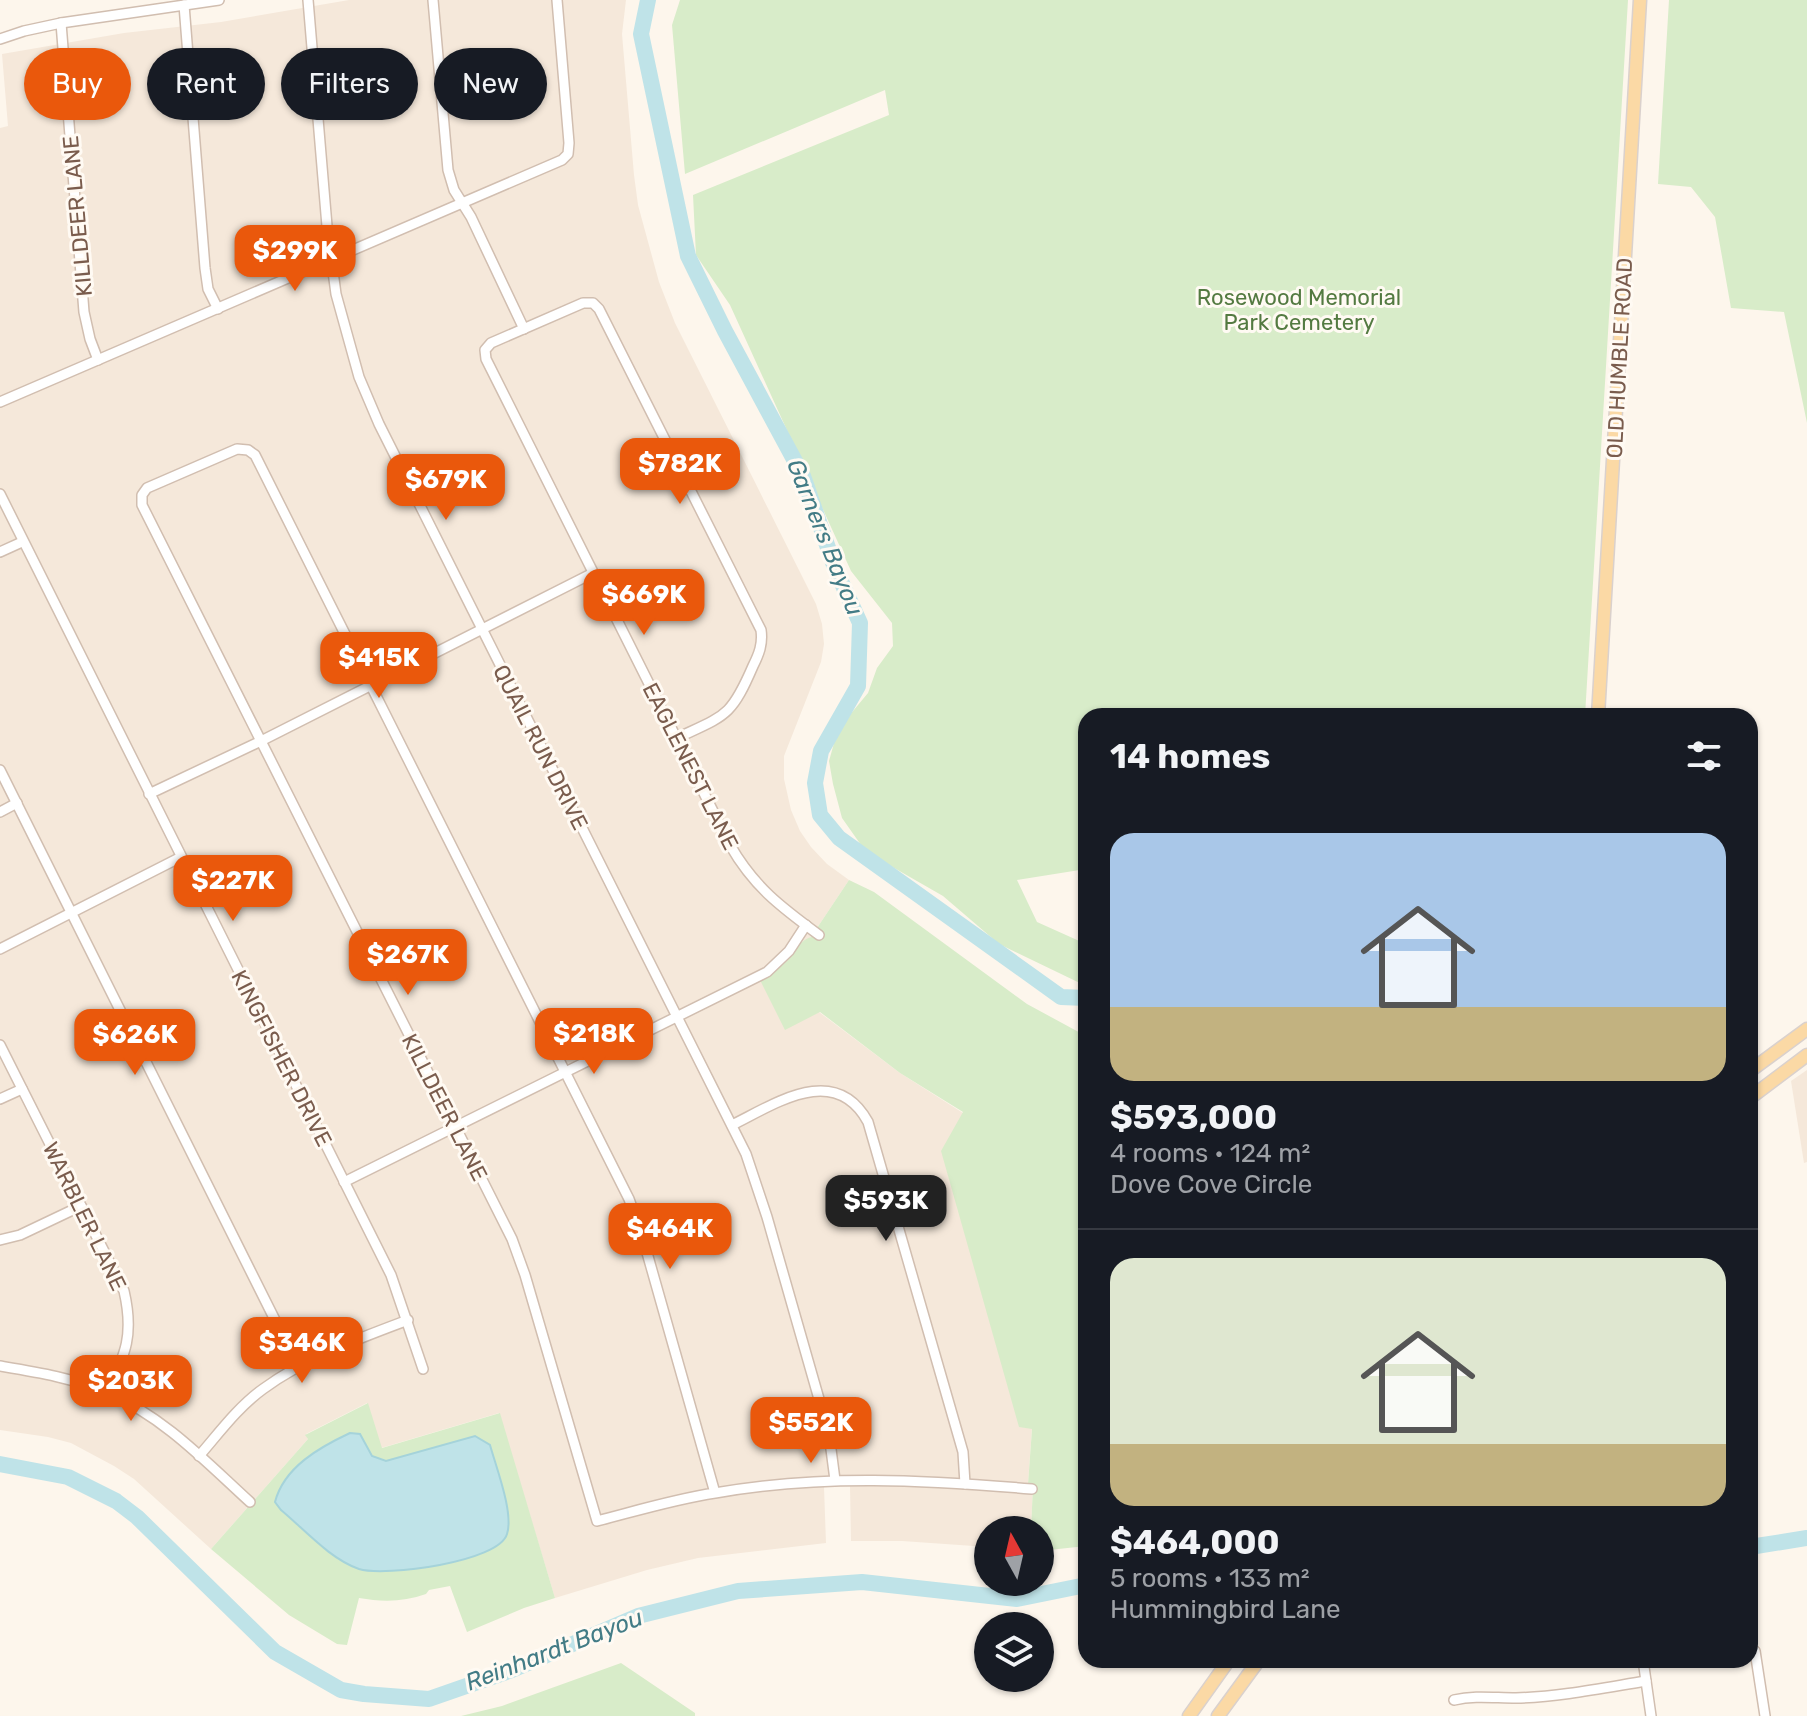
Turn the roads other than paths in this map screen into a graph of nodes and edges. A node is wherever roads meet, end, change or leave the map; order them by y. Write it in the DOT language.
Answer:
graph roads {
  1 [pos="219,0"];
  2 [pos="308,0"];
  3 [pos="433,0"];
  4 [pos="557,0"];
  5 [pos="1640,0"];
  6 [pos="184,5"];
  7 [pos="61,23"];
  8 [pos="0,31"];
  9 [pos="24,31"];
  10 [pos="0,39"];
  11 [pos="462,204"];
  12 [pos="330,260"];
  13 [pos="218,309"];
  14 [pos="524,329"];
  15 [pos="98,360"];
  16 [pos="0,402"];
  17 [pos="0,494"];
  18 [pos="22,542"];
  19 [pos="0,552"];
  20 [pos="593,573"];
  21 [pos="482,629"];
  22 [pos="371,686"];
  23 [pos="1598,708"];
  24 [pos="677,738"];
  25 [pos="261,741"];
  26 [pos="0,770"];
  27 [pos="149,794"];
  28 [pos="17,803"];
  29 [pos="0,812"];
  30 [pos="181,857"];
  31 [pos="71,913"];
  32 [pos="806,925"];
  33 [pos="819,935"];
  34 [pos="0,949"];
  35 [pos="677,1015"];
  36 [pos="1807,1029"];
  37 [pos="0,1045"];
  38 [pos="1807,1055"];
  39 [pos="1758,1065"];
  40 [pos="566,1071"];
  41 [pos="22,1089"];
  42 [pos="1758,1092"];
  43 [pos="0,1099"];
  44 [pos="732,1125"];
  45 [pos="455,1128"];
  46 [pos="344,1182"];
  47 [pos="81,1206"];
  48 [pos="0,1240"];
  49 [pos="408,1320"];
  50 [pos="0,1366"];
  51 [pos="299,1368"];
  52 [pos="423,1369"];
  53 [pos="107,1392"];
  54 [pos="199,1456"];
  55 [pos="835,1480"];
  56 [pos="965,1484"];
  57 [pos="1032,1489"];
  58 [pos="715,1493"];
  59 [pos="250,1502"];
  60 [pos="1223,1668"];
  61 [pos="1253,1668"];
  62 [pos="1644,1668"];
  63 [pos="1758,1668"];
  64 [pos="1646,1681"];
  65 [pos="1454,1700"];
  66 [pos="1189,1716"];
  67 [pos="1218,1716"];
  68 [pos="1651,1716"];
  69 [pos="1765,1716"];
  1 -- 6 [label="street"];
  2 -- 12 [label="street, QUAIL RUN DRIVE"];
  3 -- 11 [label="street"];
  4 -- 11 [label="street"];
  5 -- 23 [label="main road, OLD HUMBLE ROAD"];
  6 -- 7 [label="street"];
  6 -- 13 [label="street"];
  7 -- 9 [label="street"];
  7 -- 15 [label="street, KILLDEER LANE"];
  8 -- 9 [label="street"];
  9 -- 10 [label="street"];
  11 -- 12 [label="street"];
  11 -- 14 [label="street"];
  12 -- 13 [label="street"];
  12 -- 21 [label="street, QUAIL RUN DRIVE"];
  13 -- 15 [label="street"];
  14 -- 20 [label="street, EAGLENEST LANE"];
  14 -- 24 [label="street, EAGLENEST LANE"];
  15 -- 16 [label="street"];
  17 -- 18 [label="street, KINGFISHER DRIVE"];
  18 -- 19 [label="street"];
  18 -- 27 [label="street, KINGFISHER DRIVE"];
  20 -- 21 [label="street"];
  20 -- 24 [label="street, EAGLENEST LANE"];
  21 -- 22 [label="street"];
  21 -- 35 [label="street, QUAIL RUN DRIVE"];
  22 -- 25 [label="street"];
  22 -- 25 [label="street, KILLDEER LANE"];
  22 -- 40 [label="street"];
  24 -- 32 [label="street, EAGLENEST LANE"];
  25 -- 27 [label="street"];
  25 -- 45 [label="street, KILLDEER LANE"];
  26 -- 28 [label="street"];
  27 -- 30 [label="street, KINGFISHER DRIVE"];
  28 -- 29 [label="street"];
  28 -- 31 [label="street"];
  30 -- 31 [label="street"];
  30 -- 46 [label="street, KINGFISHER DRIVE"];
  31 -- 34 [label="street"];
  31 -- 51 [label="street"];
  32 -- 33 [label="street, EAGLENEST LANE"];
  32 -- 35 [label="street"];
  35 -- 40 [label="street"];
  35 -- 44 [label="street, QUAIL RUN DRIVE"];
  36 -- 39 [label="main road"];
  37 -- 41 [label="street, WARBLER LANE"];
  38 -- 42 [label="main road"];
  40 -- 45 [label="street"];
  40 -- 58 [label="street"];
  41 -- 43 [label="street"];
  41 -- 47 [label="street, WARBLER LANE"];
  44 -- 55 [label="street, QUAIL RUN DRIVE"];
  44 -- 56 [label="street"];
  45 -- 46 [label="street"];
  45 -- 58 [label="street, KILLDEER LANE"];
  46 -- 49 [label="street, KINGFISHER DRIVE"];
  47 -- 48 [label="street"];
  47 -- 53 [label="street, WARBLER LANE"];
  49 -- 51 [label="street"];
  49 -- 52 [label="street, KINGFISHER DRIVE"];
  50 -- 53 [label="street"];
  51 -- 54 [label="street"];
  53 -- 54 [label="street"];
  54 -- 59 [label="street"];
  55 -- 56 [label="street"];
  55 -- 58 [label="street"];
  56 -- 57 [label="street"];
  60 -- 66 [label="main road"];
  61 -- 67 [label="main road"];
  62 -- 64 [label="street"];
  63 -- 69 [label="street"];
  64 -- 65 [label="street"];
  64 -- 68 [label="street"];
}
